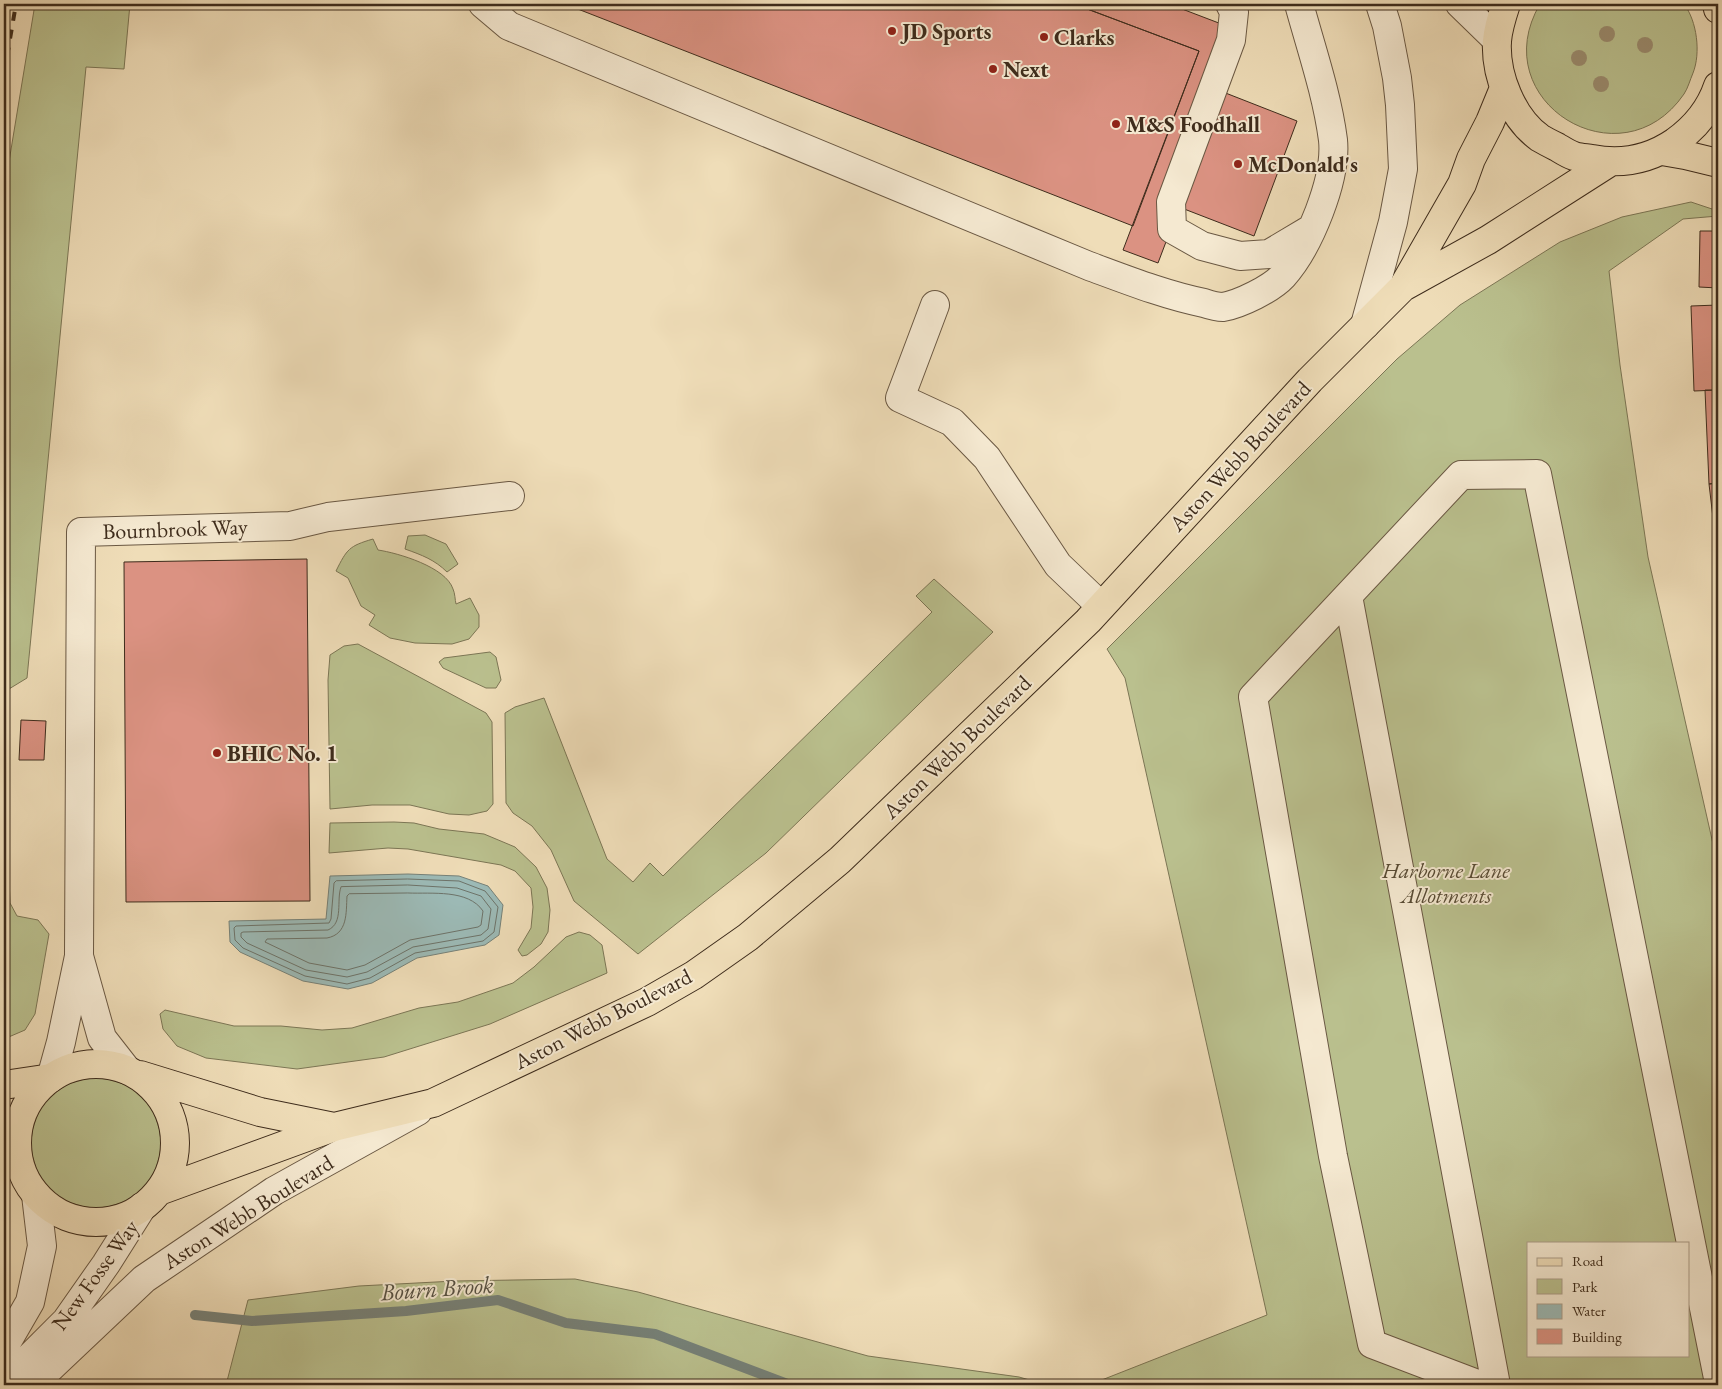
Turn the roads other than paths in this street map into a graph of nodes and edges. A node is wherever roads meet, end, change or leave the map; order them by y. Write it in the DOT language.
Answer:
graph roads {
  1 [pos="483,4"];
  2 [pos="1230,4"];
  3 [pos="1300,4"];
  4 [pos="1380,4"];
  5 [pos="1460,4"];
  6 [pos="1506,4"];
  7 [pos="1717,4"];
  8 [pos="1718,9"];
  9 [pos="1497,40"];
  10 [pos="1718,86"];
  11 [pos="1504,88"];
  12 [pos="1662,151"];
  13 [pos="1610,162"];
  14 [pos="1718,163"];
  15 [pos="1312,228"];
  16 [pos="1403,287"];
  17 [pos="935,305"];
  18 [pos="1365,325"];
  19 [pos="510,496"];
  20 [pos="1348,596"];
  21 [pos="1101,606"];
  22 [pos="79,956"];
  23 [pos="127,1070"];
  24 [pos="51,1078"];
  25 [pos="4,1085"];
  26 [pos="432,1103"];
  27 [pos="334,1127"];
  28 [pos="4,1172"];
  29 [pos="32,1190"];
  30 [pos="151,1199"];
  31 [pos="144,1279"];
  32 [pos="4,1348"];
  33 [pos="1718,1378"];
  34 [pos="4,1383"];
  35 [pos="32,1385"];
  36 [pos="1480,1385"];
  37 [pos="1496,1385"];
  1 -- 15 [label="street"];
  2 -- 15 [label="street"];
  3 -- 15 [label="street"];
  4 -- 18 [label="street"];
  5 -- 9 [label="street"];
  6 -- 9 [label="main road"];
  7 -- 8 [label="main road"];
  9 -- 11 [label="main road"];
  10 -- 12 [label="main road"];
  11 -- 13 [label="main road"];
  11 -- 16 [label="main road, Aston Webb Boulevard"];
  12 -- 13 [label="main road"];
  12 -- 14 [label="main road"];
  13 -- 16 [label="main road, Aston Webb Boulevard"];
  16 -- 18 [label="main road, Aston Webb Boulevard"];
  17 -- 21 [label="street"];
  18 -- 21 [label="main road, Aston Webb Boulevard"];
  19 -- 22 [label="street, Bournbrook Way"];
  20 -- 33 [label="street"];
  20 -- 36 [label="street"];
  20 -- 37 [label="street"];
  21 -- 26 [label="main road, Aston Webb Boulevard"];
  22 -- 23 [label="street"];
  22 -- 24 [label="street"];
  23 -- 24 [label="main road"];
  23 -- 27 [label="main road, Aston Webb Boulevard"];
  23 -- 30 [label="main road"];
  24 -- 25 [label="main road"];
  24 -- 29 [label="main road"];
  26 -- 27 [label="main road, Aston Webb Boulevard"];
  26 -- 31 [label="street, Aston Webb Boulevard"];
  27 -- 30 [label="main road, Aston Webb Boulevard"];
  28 -- 29 [label="main road"];
  29 -- 30 [label="main road"];
  29 -- 32 [label="street, New Fosse Way"];
  30 -- 34 [label="street, New Fosse Way"];
  31 -- 35 [label="street, New Fosse Way"];
}
